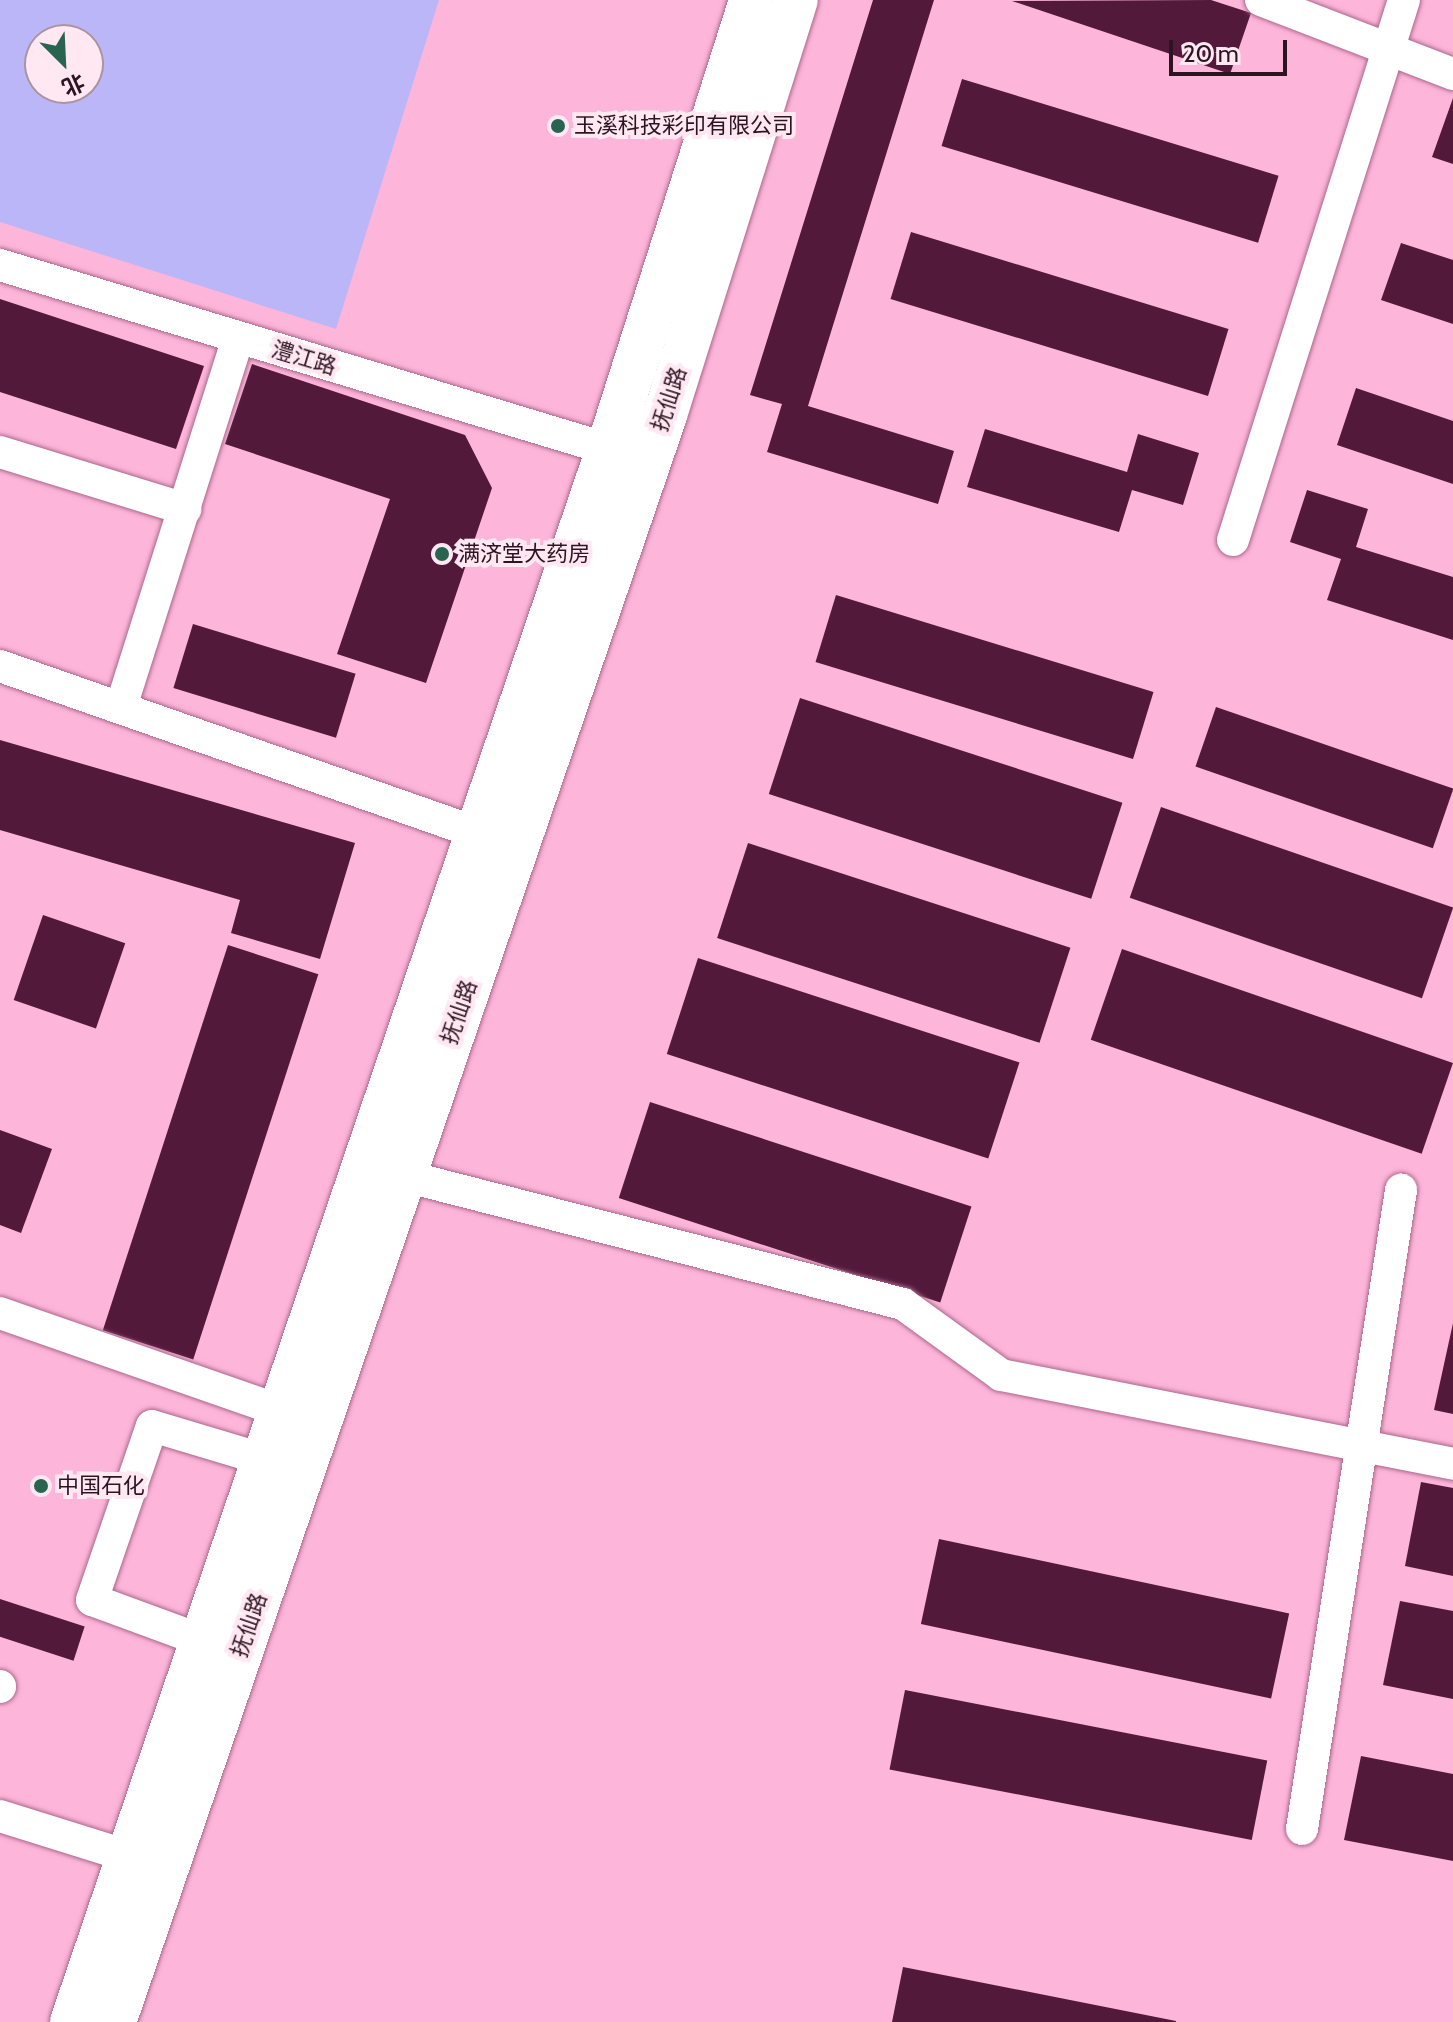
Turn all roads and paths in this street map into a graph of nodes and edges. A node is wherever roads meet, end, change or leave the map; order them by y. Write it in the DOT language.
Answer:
graph roads {
  1 [pos="751,0"];
  2 [pos="796,0"];
  3 [pos="1261,0"];
  4 [pos="1404,0"];
  5 [pos="1386,51"];
  6 [pos="1453,74"];
  7 [pos="0,265"];
  8 [pos="238,338"];
  9 [pos="608,449"];
  10 [pos="0,452"];
  11 [pos="185,509"];
  12 [pos="1233,540"];
  13 [pos="0,666"];
  14 [pos="121,707"];
  15 [pos="475,832"];
  16 [pos="361,1165"];
  17 [pos="403,1176"];
  18 [pos="1401,1190"];
  19 [pos="0,1313"];
  20 [pos="279,1410"];
  21 [pos="1362,1446"];
  22 [pos="262,1459"];
  23 [pos="1453,1464"];
  24 [pos="201,1640"];
  25 [pos="0,1816"];
  26 [pos="1302,1829"];
  27 [pos="128,1856"];
  28 [pos="72,2022"];
  29 [pos="114,2022"];
  1 -- 9 [label="main road, 抚仙路"];
  2 -- 17 [label="main road, 抚仙路"];
  3 -- 5 [label="street"];
  4 -- 5 [label="street"];
  5 -- 6 [label="street"];
  5 -- 12 [label="street"];
  7 -- 8 [label="street, 澧江路"];
  8 -- 9 [label="street, 澧江路"];
  8 -- 11 [label="street"];
  9 -- 15 [label="main road, 抚仙路"];
  10 -- 11 [label="street"];
  11 -- 14 [label="street"];
  13 -- 14 [label="street"];
  14 -- 15 [label="street"];
  15 -- 16 [label="main road, 抚仙路"];
  16 -- 17 [label="street"];
  16 -- 20 [label="main road, 抚仙路"];
  17 -- 21 [label="street"];
  17 -- 29 [label="main road, 抚仙路"];
  18 -- 21 [label="street"];
  19 -- 20 [label="street"];
  20 -- 22 [label="main road, 抚仙路"];
  21 -- 23 [label="street"];
  21 -- 26 [label="street"];
  22 -- 24 [label="main road, 抚仙路"];
  22 -- 24 [label="street"];
  24 -- 27 [label="main road, 抚仙路"];
  25 -- 27 [label="street"];
  27 -- 28 [label="main road, 抚仙路"];
}
